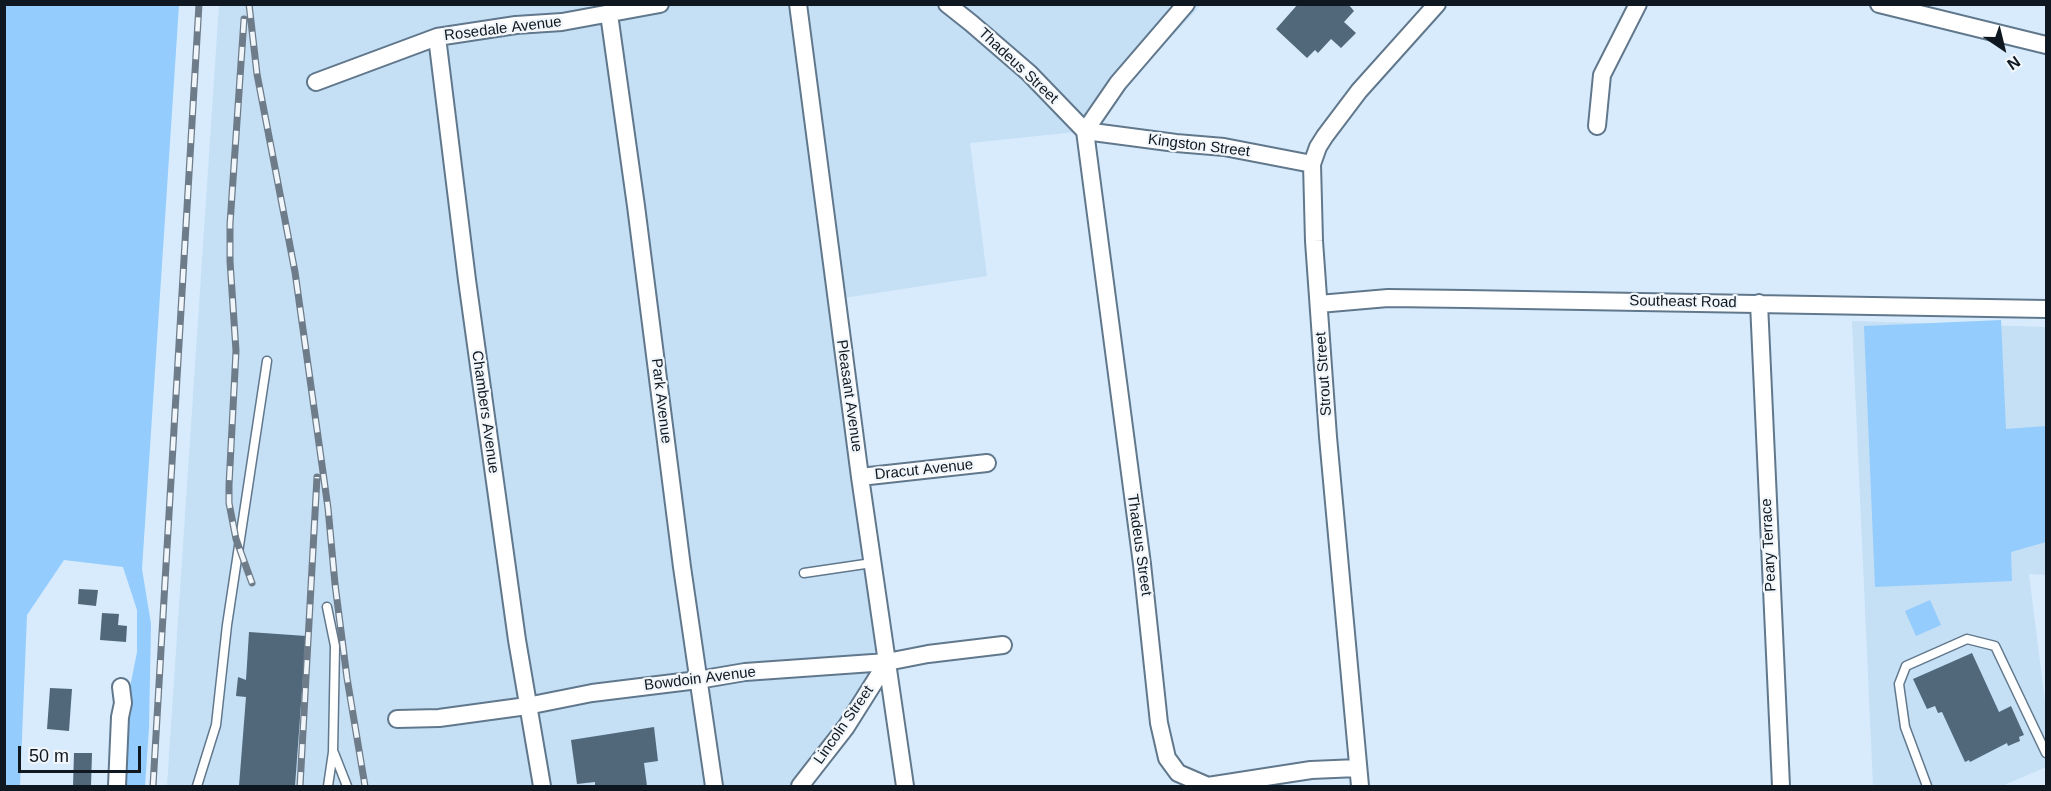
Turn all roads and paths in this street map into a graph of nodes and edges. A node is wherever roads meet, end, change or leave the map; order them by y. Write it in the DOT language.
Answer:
graph roads {
  1 [pos="660,4"];
  2 [pos="798,4"];
  3 [pos="947,4"];
  4 [pos="1186,4"];
  5 [pos="1437,4"];
  6 [pos="1638,4"];
  7 [pos="1879,4"];
  8 [pos="608,9"];
  9 [pos="437,37"];
  10 [pos="2046,45"];
  11 [pos="316,81"];
  12 [pos="1597,126"];
  13 [pos="1085,131"];
  14 [pos="1312,164"];
  15 [pos="1759,303"];
  16 [pos="1319,304"];
  17 [pos="2046,309"];
  18 [pos="267,361"];
  19 [pos="987,463"];
  20 [pos="860,477"];
  21 [pos="873,563"];
  22 [pos="804,573"];
  23 [pos="327,607"];
  24 [pos="1003,645"];
  25 [pos="887,662"];
  26 [pos="698,680"];
  27 [pos="121,687"];
  28 [pos="527,706"];
  29 [pos="397,719"];
  30 [pos="333,752"];
  31 [pos="2046,753"];
  32 [pos="1358,768"];
  33 [pos="117,786"];
  34 [pos="197,786"];
  35 [pos="328,786"];
  36 [pos="347,786"];
  37 [pos="542,786"];
  38 [pos="714,786"];
  39 [pos="800,786"];
  40 [pos="904,786"];
  41 [pos="1360,786"];
  42 [pos="1781,786"];
  43 [pos="1927,786"];
  1 -- 8 [label="street, Rosedale Avenue"];
  2 -- 20 [label="street, Pleasant Avenue"];
  3 -- 13 [label="street, Thadeus Street"];
  4 -- 13 [label="street"];
  5 -- 14 [label="street, Strout Street"];
  6 -- 12 [label="street"];
  7 -- 10 [label="street"];
  8 -- 9 [label="street, Rosedale Avenue"];
  8 -- 26 [label="street, Park Avenue"];
  9 -- 11 [label="street, Rosedale Avenue"];
  9 -- 28 [label="street, Chambers Avenue"];
  13 -- 14 [label="street, Kingston Street"];
  13 -- 32 [label="street, Thadeus Street"];
  14 -- 16 [label="street, Strout Street"];
  15 -- 16 [label="street, Southeast Road"];
  15 -- 17 [label="street, Southeast Road"];
  15 -- 42 [label="street, Peary Terrace"];
  16 -- 32 [label="street, Strout Street"];
  18 -- 34 [label="lane"];
  19 -- 20 [label="street, Dracut Avenue"];
  20 -- 21 [label="street, Pleasant Avenue"];
  21 -- 22 [label="lane"];
  21 -- 25 [label="street, Pleasant Avenue"];
  23 -- 30 [label="lane"];
  24 -- 25 [label="street, Bowdoin Avenue"];
  25 -- 26 [label="street, Bowdoin Avenue"];
  25 -- 39 [label="street, Lincoln Street"];
  25 -- 40 [label="street, Pleasant Avenue"];
  26 -- 28 [label="street, Bowdoin Avenue"];
  26 -- 38 [label="street, Park Avenue"];
  27 -- 33 [label="street"];
  28 -- 29 [label="street, Bowdoin Avenue"];
  28 -- 37 [label="street, Chambers Avenue"];
  30 -- 35 [label="lane"];
  30 -- 36 [label="lane"];
  31 -- 43 [label="lane"];
  32 -- 41 [label="street, Strout Street"];
}
